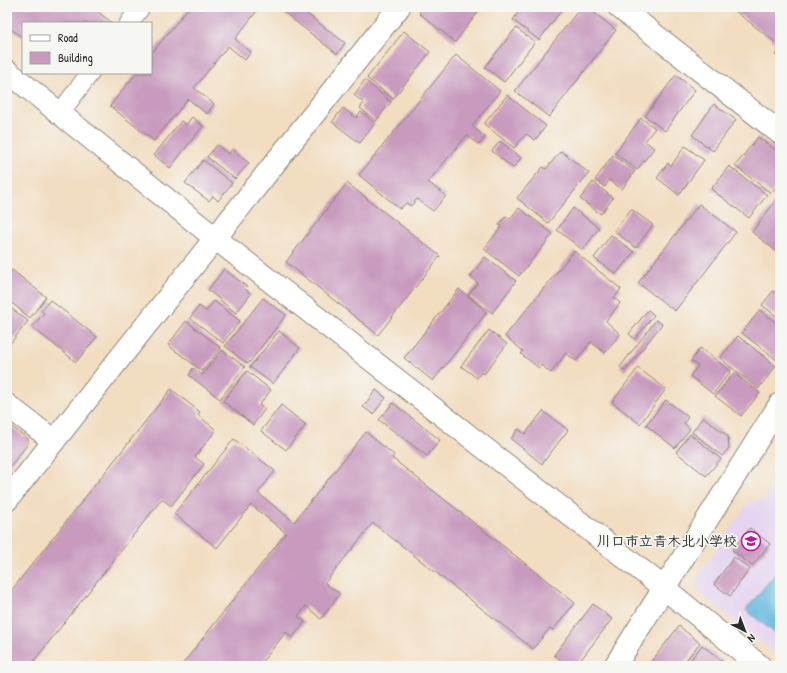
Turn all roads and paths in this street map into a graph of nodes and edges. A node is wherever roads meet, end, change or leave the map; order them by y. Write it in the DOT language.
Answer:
graph roads {
  1 [pos="141,7"];
  2 [pos="399,7"];
  3 [pos="619,7"];
  4 [pos="130,22"];
  5 [pos="7,71"];
  6 [pos="89,74"];
  7 [pos="60,113"];
  8 [pos="780,132"];
  9 [pos="216,238"];
  10 [pos="7,404"];
  11 [pos="780,404"];
  12 [pos="54,441"];
  13 [pos="7,500"];
  14 [pos="664,588"];
  15 [pos="615,666"];
  16 [pos="760,666"];
  1 -- 4 [label="lane"];
  2 -- 9 [label="street"];
  3 -- 8 [label="street"];
  5 -- 7 [label="street"];
  6 -- 7 [label="lane"];
  7 -- 9 [label="street"];
  9 -- 12 [label="street"];
  9 -- 14 [label="street"];
  10 -- 12 [label="street"];
  11 -- 14 [label="street"];
  12 -- 13 [label="street"];
  14 -- 15 [label="street"];
  14 -- 16 [label="street"];
}
